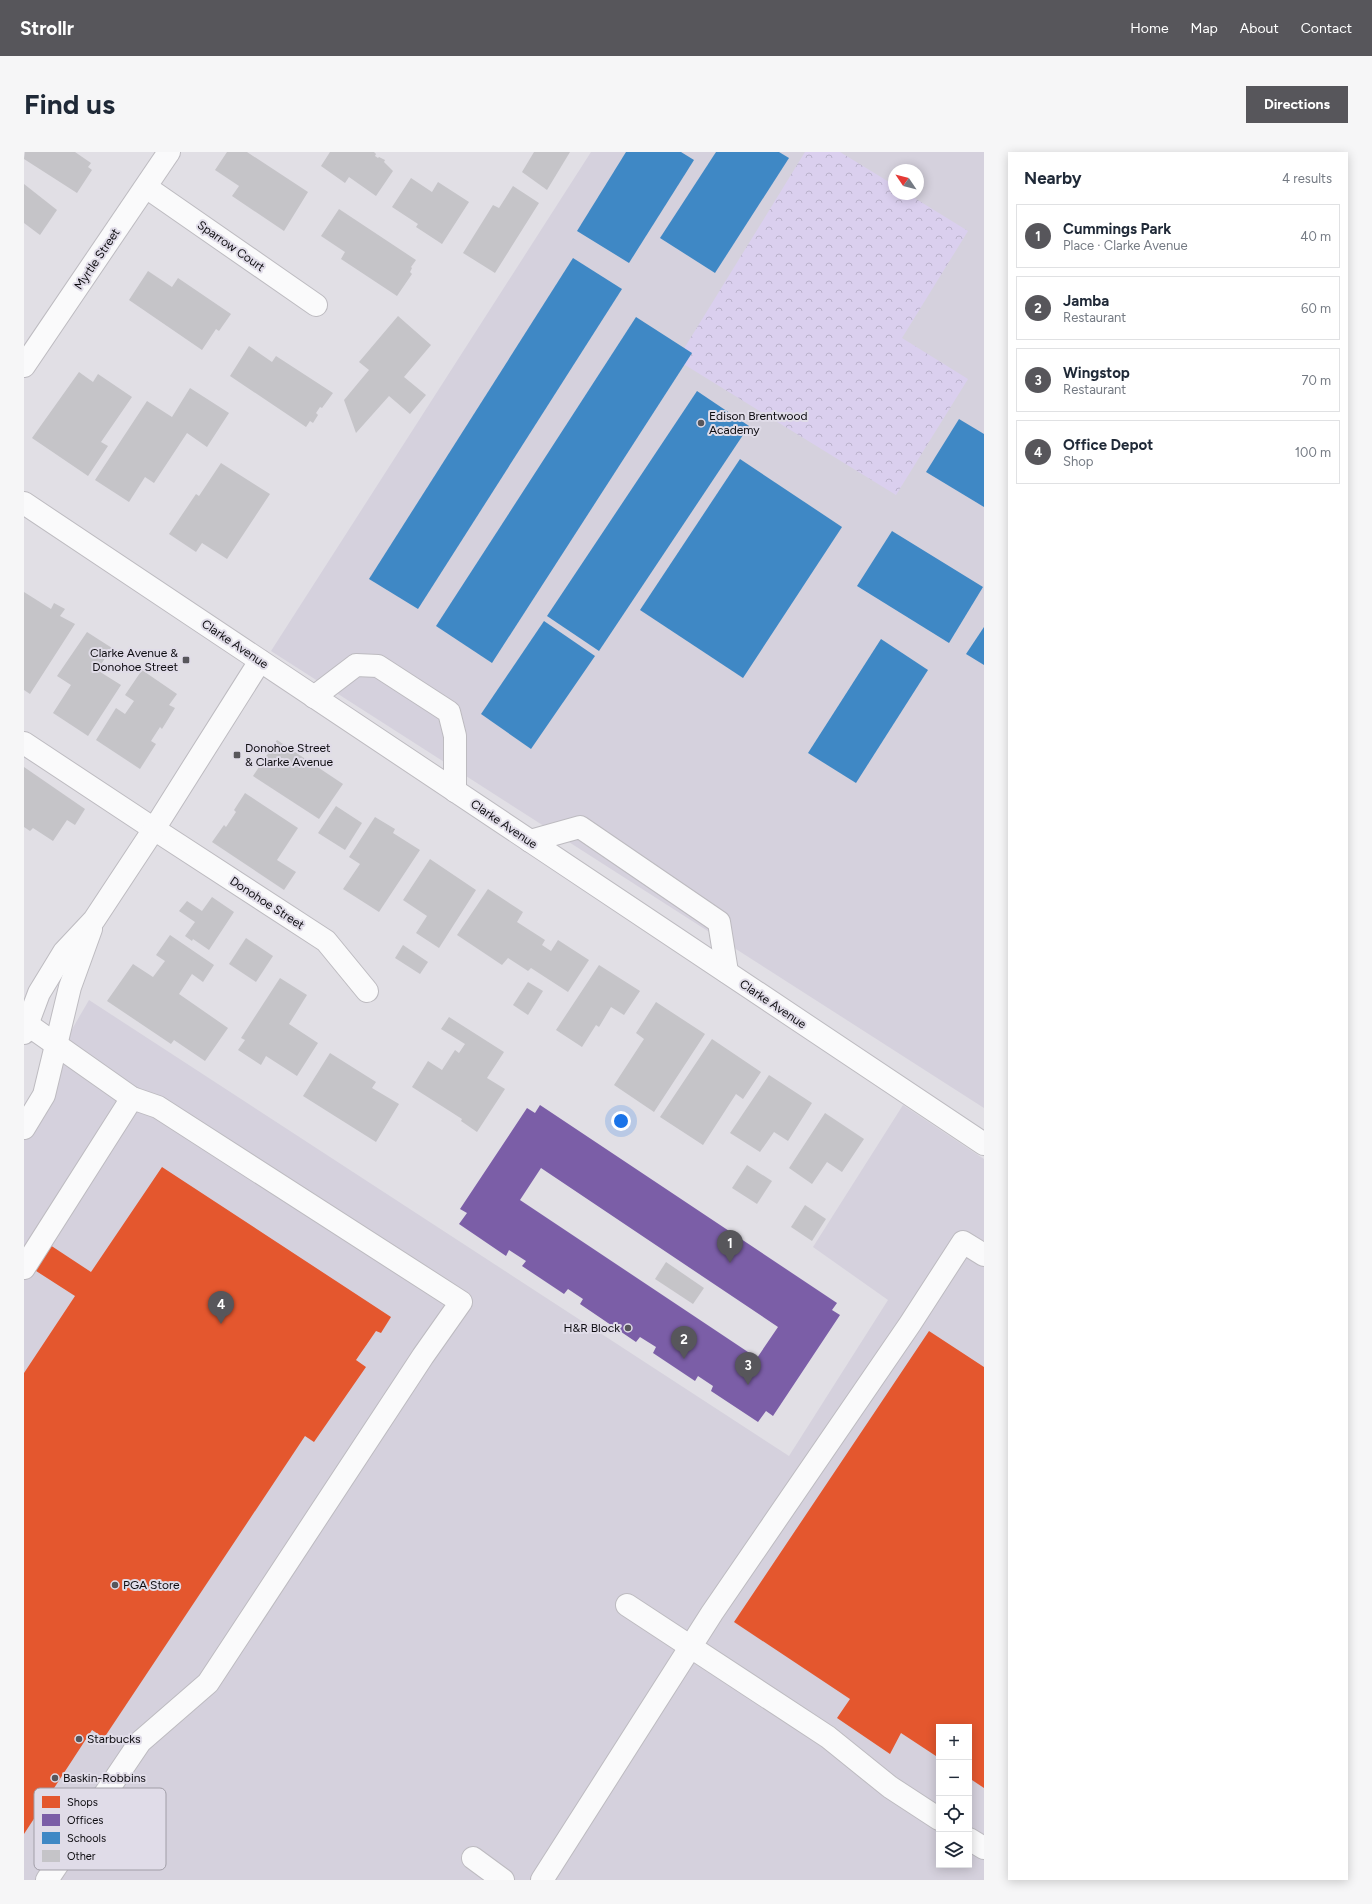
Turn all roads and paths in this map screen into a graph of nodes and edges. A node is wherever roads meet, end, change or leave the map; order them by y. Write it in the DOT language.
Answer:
graph roads {
  1 [pos="169,152"];
  2 [pos="146,187"];
  3 [pos="316,305"];
  4 [pos="24,366"];
  5 [pos="24,504"];
  6 [pos="260,661"];
  7 [pos="314,697"];
  8 [pos="24,743"];
  9 [pos="455,791"];
  10 [pos="154,830"];
  11 [pos="530,841"];
  12 [pos="94,920"];
  13 [pos="727,972"];
  14 [pos="367,991"];
  15 [pos="25,1026"];
  16 [pos="56,1045"];
  17 [pos="132,1098"];
  18 [pos="24,1128"];
  19 [pos="984,1144"];
  20 [pos="984,1255"];
  21 [pos="24,1268"];
  22 [pos="627,1605"];
  23 [pos="690,1647"];
  24 [pos="109,1788"];
  25 [pos="936,1817"];
  26 [pos="972,1841"];
  27 [pos="984,1848"];
  28 [pos="473,1858"];
  29 [pos="54,1870"];
  30 [pos="47,1880"];
  31 [pos="504,1880"];
  32 [pos="542,1880"];
  1 -- 2 [label="street, Myrtle Street"];
  2 -- 3 [label="street, Sparrow Court"];
  2 -- 4 [label="street, Myrtle Street"];
  5 -- 6 [label="street, Clarke Avenue"];
  6 -- 7 [label="street, Clarke Avenue"];
  6 -- 10 [label="street"];
  7 -- 9 [label="street, Clarke Avenue"];
  7 -- 9 [label="street"];
  8 -- 10 [label="street, Donohoe Street"];
  9 -- 11 [label="street, Clarke Avenue"];
  10 -- 12 [label="street"];
  10 -- 14 [label="street, Donohoe Street"];
  11 -- 13 [label="street, Clarke Avenue"];
  11 -- 13 [label="street"];
  12 -- 15 [label="street"];
  12 -- 16 [label="street"];
  13 -- 19 [label="street, Clarke Avenue"];
  15 -- 16 [label="street"];
  16 -- 17 [label="street"];
  16 -- 18 [label="street"];
  17 -- 21 [label="street"];
  17 -- 24 [label="street"];
  20 -- 23 [label="street"];
  22 -- 23 [label="street"];
  23 -- 25 [label="street"];
  23 -- 32 [label="street"];
  26 -- 27 [label="street"];
  28 -- 31 [label="street"];
  29 -- 30 [label="street"];
}
